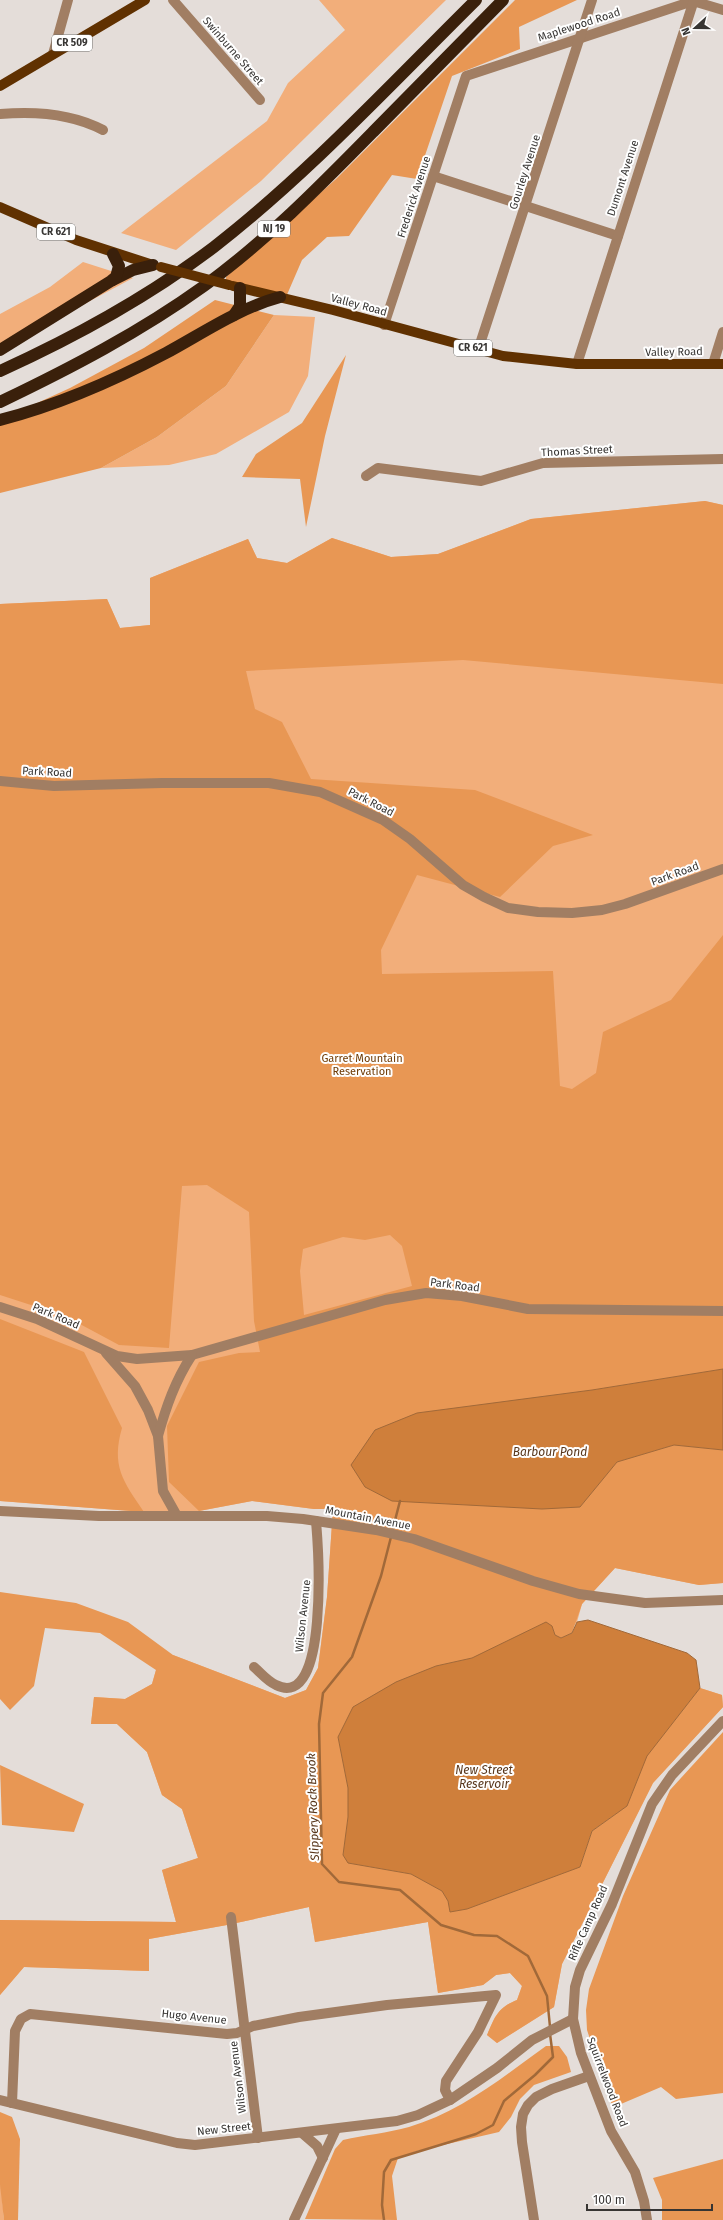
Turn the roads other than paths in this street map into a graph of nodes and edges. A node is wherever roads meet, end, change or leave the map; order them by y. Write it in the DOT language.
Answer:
graph roads {
  1 [pos="68,0"];
  2 [pos="144,0"];
  3 [pos="173,0"];
  4 [pos="476,0"];
  5 [pos="503,0"];
  6 [pos="592,0"];
  7 [pos="693,1"];
  8 [pos="723,10"];
  9 [pos="579,37"];
  10 [pos="53,54"];
  11 [pos="466,76"];
  12 [pos="0,86"];
  13 [pos="260,100"];
  14 [pos="0,114"];
  15 [pos="102,130"];
  16 [pos="433,176"];
  17 [pos="526,206"];
  18 [pos="0,207"];
  19 [pos="618,236"];
  20 [pos="113,254"];
  21 [pos="157,266"];
  22 [pos="111,281"];
  23 [pos="235,287"];
  24 [pos="280,297"];
  25 [pos="234,315"];
  26 [pos="384,324"];
  27 [pos="723,332"];
  28 [pos="0,350"];
  29 [pos="478,350"];
  30 [pos="577,364"];
  31 [pos="718,364"];
  32 [pos="0,371"];
  33 [pos="0,402"];
  34 [pos="0,420"];
  35 [pos="723,459"];
  36 [pos="366,476"];
  37 [pos="0,781"];
  38 [pos="723,869"];
  39 [pos="0,1307"];
  40 [pos="723,1312"];
  41 [pos="102,1349"];
  42 [pos="192,1356"];
  43 [pos="158,1436"];
  44 [pos="0,1511"];
  45 [pos="177,1516"];
  46 [pos="316,1521"];
  47 [pos="723,1600"];
  48 [pos="254,1667"];
  49 [pos="723,1721"];
  50 [pos="231,1917"];
  51 [pos="573,2019"];
  52 [pos="245,2029"];
  53 [pos="590,2076"];
  54 [pos="0,2100"];
  55 [pos="450,2100"];
  56 [pos="12,2103"];
  57 [pos="336,2128"];
  58 [pos="302,2133"];
  59 [pos="258,2138"];
  60 [pos="323,2158"];
  61 [pos="294,2220"];
  62 [pos="534,2220"];
  63 [pos="647,2220"];
  1 -- 10 [label="street"];
  2 -- 10 [label="main road, CR 509"];
  3 -- 13 [label="street, Swinburne Street"];
  4 -- 32 [label="highway, NJ 19"];
  5 -- 33 [label="highway, NJ 19"];
  6 -- 9 [label="street, Gourley Avenue"];
  7 -- 8 [label="street"];
  7 -- 9 [label="street, Maplewood Road"];
  7 -- 19 [label="street, Dumont Avenue"];
  9 -- 11 [label="street, Maplewood Road"];
  9 -- 17 [label="street, Gourley Avenue"];
  10 -- 12 [label="main road, CR 509"];
  11 -- 16 [label="street, Frederick Avenue"];
  14 -- 15 [label="street"];
  16 -- 17 [label="street"];
  16 -- 26 [label="street, Frederick Avenue"];
  17 -- 19 [label="street"];
  17 -- 29 [label="street, Gourley Avenue"];
  18 -- 20 [label="main road, Valley Road / CR 621"];
  19 -- 30 [label="street, Dumont Avenue"];
  20 -- 21 [label="main road, Valley Road / CR 621"];
  20 -- 22 [label="highway"];
  21 -- 22 [label="highway"];
  21 -- 23 [label="main road, Valley Road / CR 621, bridge"];
  22 -- 28 [label="highway"];
  23 -- 24 [label="main road, Valley Road / CR 621"];
  23 -- 25 [label="highway"];
  24 -- 25 [label="highway"];
  24 -- 26 [label="main road, Valley Road / CR 621"];
  25 -- 34 [label="highway"];
  26 -- 29 [label="main road, Valley Road / CR 621"];
  27 -- 31 [label="street"];
  29 -- 30 [label="main road, Valley Road / CR 621"];
  30 -- 31 [label="main road, Valley Road / CR 621"];
  35 -- 36 [label="street, Thomas Street"];
  37 -- 38 [label="street, Park Road"];
  39 -- 41 [label="street, Park Road"];
  40 -- 42 [label="street, Park Road"];
  41 -- 42 [label="street, Park Road"];
  41 -- 43 [label="street, Park Road"];
  42 -- 43 [label="street, Park Road"];
  43 -- 45 [label="street, Park Road"];
  44 -- 45 [label="street, Mountain Avenue"];
  45 -- 46 [label="street, Mountain Avenue"];
  46 -- 47 [label="street, Mountain Avenue"];
  46 -- 48 [label="street, Wilson Avenue"];
  49 -- 51 [label="street, Rifle Camp Road"];
  50 -- 52 [label="street, Wilson Avenue"];
  51 -- 53 [label="street, Squirrelwood Road"];
  51 -- 55 [label="street"];
  52 -- 55 [label="street, Hugo Avenue"];
  52 -- 56 [label="street, Hugo Avenue"];
  52 -- 59 [label="street, Wilson Avenue"];
  53 -- 62 [label="street"];
  53 -- 63 [label="street, Squirrelwood Road"];
  54 -- 56 [label="street, New Street"];
  55 -- 57 [label="street, New Street"];
  56 -- 59 [label="street, New Street"];
  57 -- 58 [label="street, New Street"];
  57 -- 60 [label="street"];
  58 -- 59 [label="street, New Street"];
  58 -- 60 [label="street"];
  60 -- 61 [label="street"];
}
